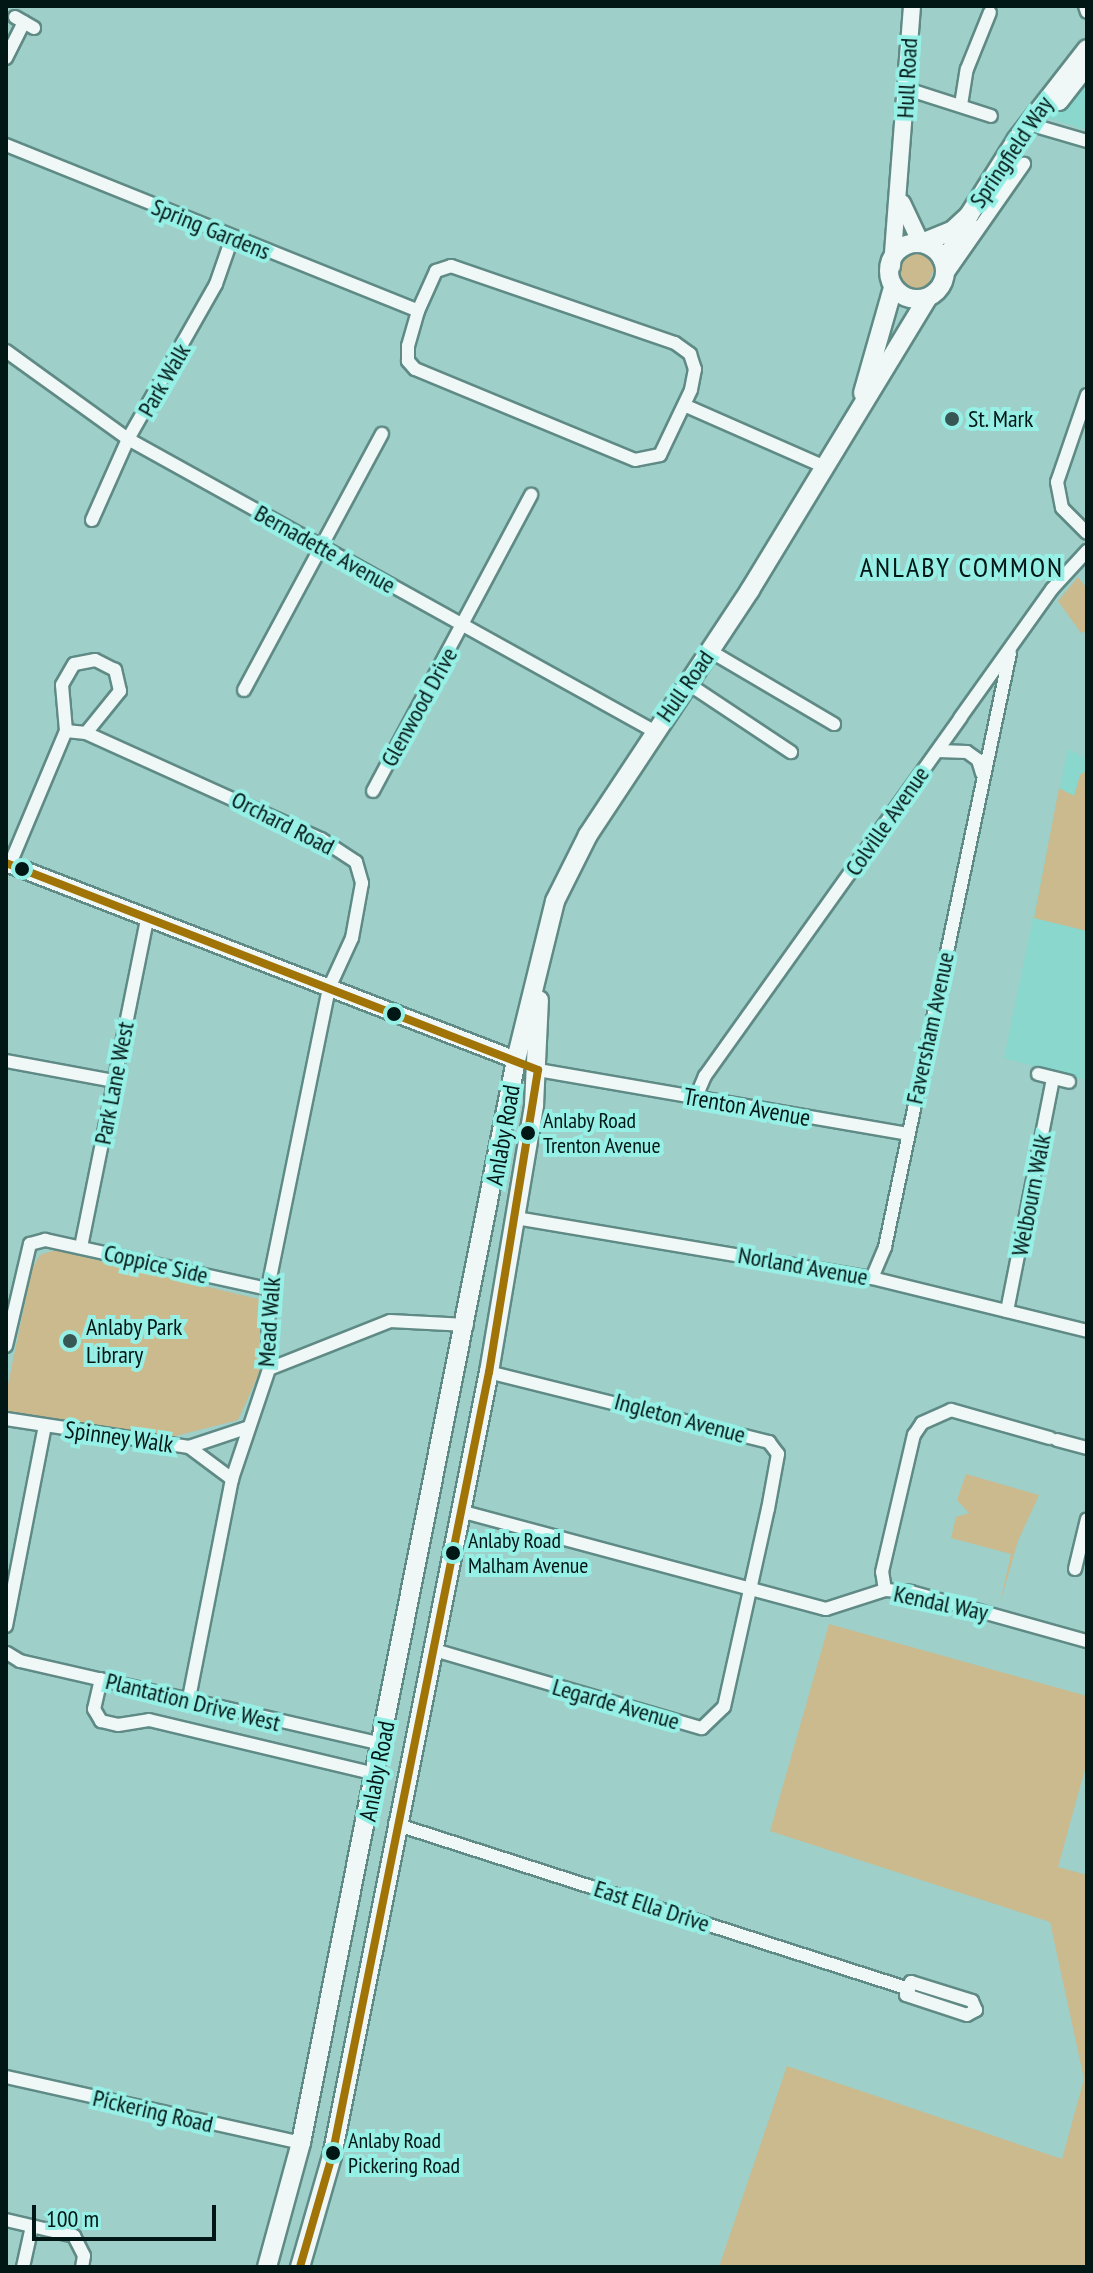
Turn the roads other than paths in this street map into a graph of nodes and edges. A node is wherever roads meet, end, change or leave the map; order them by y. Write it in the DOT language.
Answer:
graph roads {
  1 [pos="912,6"];
  2 [pos="1085,6"];
  3 [pos="990,12"];
  4 [pos="1087,12"];
  5 [pos="24,22"];
  6 [pos="1087,49"];
  7 [pos="6,58"];
  8 [pos="1087,65"];
  9 [pos="907,89"];
  10 [pos="961,105"];
  11 [pos="991,116"];
  12 [pos="1039,127"];
  13 [pos="1087,141"];
  14 [pos="6,145"];
  15 [pos="1024,164"];
  16 [pos="900,197"];
  17 [pos="232,238"];
  18 [pos="922,242"];
  19 [pos="943,261"];
  20 [pos="892,266"];
  21 [pos="893,288"];
  22 [pos="932,294"];
  23 [pos="418,311"];
  24 [pos="6,351"];
  25 [pos="1087,395"];
  26 [pos="686,406"];
  27 [pos="857,415"];
  28 [pos="382,434"];
  29 [pos="128,439"];
  30 [pos="825,467"];
  31 [pos="531,495"];
  32 [pos="92,520"];
  33 [pos="1087,533"];
  34 [pos="322,548"];
  35 [pos="1087,551"];
  36 [pos="465,624"];
  37 [pos="1012,647"];
  38 [pos="710,651"];
  39 [pos="687,683"];
  40 [pos="244,690"];
  41 [pos="834,724"];
  42 [pos="66,731"];
  43 [pos="654,731"];
  44 [pos="86,733"];
  45 [pos="938,751"];
  46 [pos="791,752"];
  47 [pos="983,776"];
  48 [pos="373,791"];
  49 [pos="8,863"];
  50 [pos="147,919"];
  51 [pos="539,969"];
  52 [pos="329,988"];
  53 [pos="516,1060"];
  54 [pos="6,1061"];
  55 [pos="538,1070"];
  56 [pos="1038,1074"];
  57 [pos="1053,1078"];
  58 [pos="114,1081"];
  59 [pos="1069,1082"];
  60 [pos="696,1097"];
  61 [pos="908,1134"];
  62 [pos="516,1218"];
  63 [pos="81,1247"];
  64 [pos="872,1278"];
  65 [pos="268,1289"];
  66 [pos="1007,1311"];
  67 [pos="467,1325"];
  68 [pos="1087,1331"];
  69 [pos="6,1346"];
  70 [pos="269,1369"];
  71 [pos="489,1372"];
  72 [pos="6,1419"];
  73 [pos="45,1426"];
  74 [pos="249,1427"];
  75 [pos="1034,1434"];
  76 [pos="189,1447"];
  77 [pos="1087,1448"];
  78 [pos="1030,1449"];
  79 [pos="232,1479"];
  80 [pos="460,1511"];
  81 [pos="1087,1519"];
  82 [pos="1083,1554"];
  83 [pos="1075,1569"];
  84 [pos="748,1589"];
  85 [pos="885,1590"];
  86 [pos="8,1593"];
  87 [pos="6,1626"];
  88 [pos="1087,1641"];
  89 [pos="431,1649"];
  90 [pos="6,1652"];
  91 [pos="101,1679"];
  92 [pos="189,1699"];
  93 [pos="383,1744"];
  94 [pos="376,1774"];
  95 [pos="395,1824"];
  96 [pos="909,1989"];
  97 [pos="6,2077"];
  98 [pos="301,2143"];
  99 [pos="6,2220"];
  100 [pos="32,2226"];
  101 [pos="23,2267"];
  102 [pos="82,2267"];
  103 [pos="267,2267"];
  104 [pos="300,2267"];
  1 -- 9 [label="street, Hull Road"];
  2 -- 4 [label="street"];
  3 -- 10 [label="street"];
  5 -- 7 [label="street"];
  6 -- 18 [label="main road, Springfield Way"];
  8 -- 12 [label="main road, Springfield Way"];
  9 -- 10 [label="street"];
  9 -- 16 [label="street, Hull Road"];
  10 -- 11 [label="street"];
  12 -- 13 [label="street"];
  12 -- 19 [label="main road, Springfield Way"];
  14 -- 17 [label="street, Spring Gardens"];
  15 -- 22 [label="street, Springfield Way"];
  16 -- 18 [label="street, Hull Road"];
  16 -- 20 [label="street, Hull Road"];
  17 -- 23 [label="street, Spring Gardens"];
  17 -- 29 [label="street, Park Walk"];
  18 -- 19 [label="main road"];
  18 -- 20 [label="main road"];
  19 -- 22 [label="main road"];
  20 -- 21 [label="main road"];
  21 -- 22 [label="main road"];
  21 -- 27 [label="main road, Hull Road"];
  22 -- 27 [label="main road, Hull Road"];
  23 -- 26 [label="street"];
  23 -- 26 [label="street"];
  24 -- 29 [label="street, Bernadette Avenue"];
  25 -- 33 [label="street"];
  26 -- 30 [label="street"];
  27 -- 30 [label="main road, Hull Road"];
  28 -- 34 [label="street"];
  29 -- 32 [label="street, Park Walk"];
  29 -- 34 [label="street, Bernadette Avenue"];
  30 -- 38 [label="main road, Hull Road"];
  31 -- 36 [label="street, Glenwood Drive"];
  34 -- 36 [label="street, Bernadette Avenue"];
  34 -- 40 [label="street"];
  35 -- 37 [label="street, Colville Avenue"];
  36 -- 43 [label="street, Bernadette Avenue"];
  36 -- 48 [label="street, Glenwood Drive"];
  37 -- 45 [label="street, Colville Avenue"];
  37 -- 47 [label="street, Faversham Avenue"];
  38 -- 39 [label="main road, Hull Road"];
  38 -- 41 [label="street"];
  39 -- 43 [label="main road, Hull Road"];
  39 -- 46 [label="street"];
  42 -- 44 [label="street"];
  42 -- 44 [label="street"];
  42 -- 49 [label="street"];
  43 -- 51 [label="main road, Hull Road"];
  44 -- 52 [label="street, Orchard Road"];
  45 -- 47 [label="street"];
  45 -- 60 [label="street, Colville Avenue"];
  47 -- 61 [label="street, Faversham Avenue"];
  49 -- 50 [label="street"];
  50 -- 52 [label="street"];
  50 -- 58 [label="street, Park Lane West"];
  51 -- 53 [label="main road, Anlaby Road"];
  51 -- 55 [label="main road, Anlaby Road"];
  52 -- 53 [label="street"];
  52 -- 65 [label="street, Mead Walk"];
  53 -- 67 [label="main road, Anlaby Road"];
  54 -- 58 [label="street"];
  55 -- 60 [label="street, Trenton Avenue"];
  55 -- 62 [label="main road, Anlaby Road"];
  56 -- 57 [label="street"];
  57 -- 59 [label="street"];
  57 -- 66 [label="street, Welbourn Walk"];
  58 -- 63 [label="street, Park Lane West"];
  60 -- 61 [label="street, Trenton Avenue"];
  61 -- 64 [label="street, Faversham Avenue"];
  62 -- 64 [label="street, Norland Avenue"];
  62 -- 71 [label="main road, Anlaby Road"];
  63 -- 65 [label="street, Coppice Side"];
  63 -- 69 [label="street, Coppice Side"];
  64 -- 66 [label="street, Norland Avenue"];
  65 -- 70 [label="street, Mead Walk"];
  66 -- 68 [label="street, Norland Avenue"];
  67 -- 70 [label="street"];
  67 -- 93 [label="main road, Anlaby Road"];
  70 -- 74 [label="street, Mead Walk"];
  71 -- 80 [label="main road, Anlaby Road"];
  71 -- 84 [label="street, Ingleton Avenue"];
  72 -- 73 [label="street, Spinney Walk"];
  73 -- 76 [label="street, Spinney Walk"];
  73 -- 86 [label="street"];
  74 -- 76 [label="street"];
  74 -- 79 [label="street, Mead Walk"];
  75 -- 77 [label="street"];
  75 -- 78 [label="street"];
  75 -- 85 [label="street"];
  76 -- 79 [label="street, Spinney Walk"];
  79 -- 92 [label="street, Mead Walk"];
  80 -- 84 [label="street, Kendal Way"];
  80 -- 89 [label="main road, Anlaby Road"];
  81 -- 82 [label="street"];
  82 -- 83 [label="street"];
  84 -- 85 [label="street, Kendal Way"];
  84 -- 89 [label="street, Legarde Avenue"];
  85 -- 88 [label="street, Kendal Way"];
  86 -- 87 [label="street"];
  89 -- 95 [label="main road, Anlaby Road"];
  90 -- 91 [label="street, Plantation Drive West"];
  91 -- 92 [label="street, Plantation Drive West"];
  91 -- 94 [label="street"];
  92 -- 93 [label="street, Plantation Drive West"];
  93 -- 94 [label="main road, Anlaby Road"];
  94 -- 98 [label="main road, Anlaby Road"];
  95 -- 96 [label="street, East Ella Drive"];
  95 -- 104 [label="main road, Anlaby Road"];
  96 -- 96 [label="street, East Ella Drive"];
  97 -- 98 [label="street, Pickering Road"];
  98 -- 103 [label="main road, Anlaby Road"];
  99 -- 100 [label="street"];
  100 -- 101 [label="street"];
  100 -- 102 [label="street"];
}
